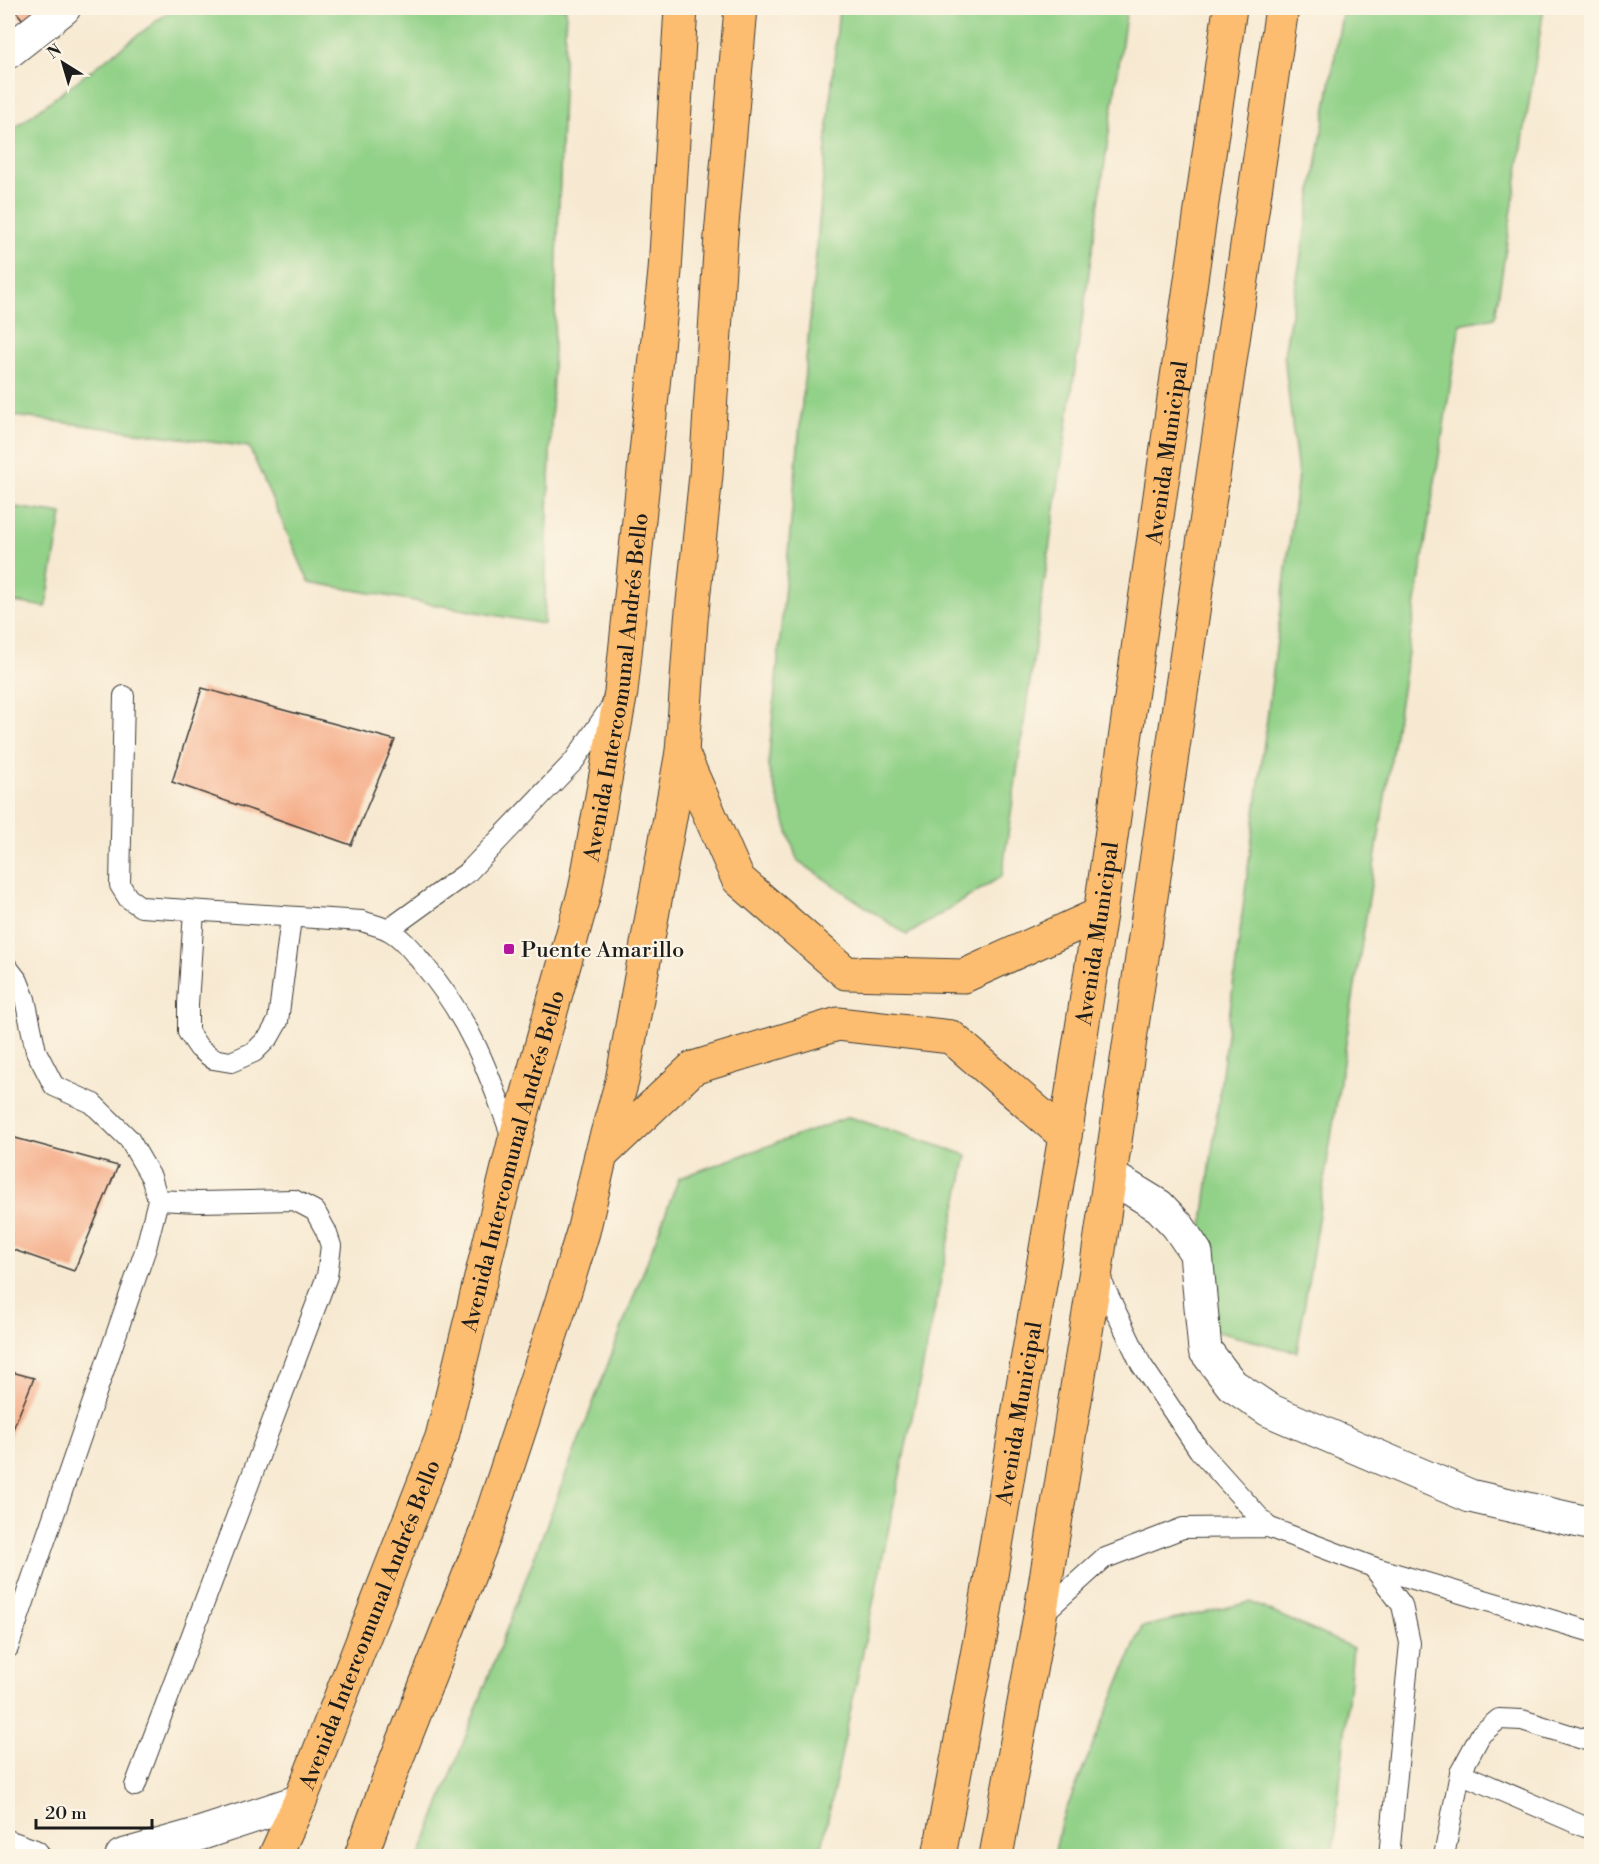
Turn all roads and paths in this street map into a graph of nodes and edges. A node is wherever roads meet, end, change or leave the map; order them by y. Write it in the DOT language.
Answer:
graph roads {
  1 [pos="64,8"];
  2 [pos="681,8"];
  3 [pos="741,8"];
  4 [pos="1230,8"];
  5 [pos="1281,8"];
  6 [pos="8,52"];
  7 [pos="621,692"];
  8 [pos="124,696"];
  9 [pos="682,752"];
  10 [pos="194,911"];
  11 [pos="1100,914"];
  12 [pos="291,918"];
  13 [pos="388,930"];
  14 [pos="8,968"];
  15 [pos="1065,1136"];
  16 [pos="514,1143"];
  17 [pos="601,1155"];
  18 [pos="1110,1176"];
  19 [pos="158,1200"];
  20 [pos="1096,1270"];
  21 [pos="1592,1524"];
  22 [pos="1268,1527"];
  23 [pos="1373,1567"];
  24 [pos="1040,1616"];
  25 [pos="1592,1632"];
  26 [pos="8,1648"];
  27 [pos="1592,1742"];
  28 [pos="1460,1773"];
  29 [pos="135,1786"];
  30 [pos="300,1801"];
  31 [pos="1592,1830"];
  32 [pos="8,1847"];
  33 [pos="33,1857"];
  34 [pos="122,1857"];
  35 [pos="275,1857"];
  36 [pos="361,1857"];
  37 [pos="939,1857"];
  38 [pos="996,1857"];
  39 [pos="1389,1857"];
  40 [pos="1444,1857"];
  1 -- 6 [label="street"];
  2 -- 7 [label="highway, Avenida Intercomunal Andrés Bello"];
  3 -- 9 [label="highway"];
  4 -- 11 [label="highway, Avenida Municipal"];
  5 -- 18 [label="highway"];
  7 -- 13 [label="lane"];
  7 -- 16 [label="highway, Avenida Intercomunal Andrés Bello"];
  8 -- 10 [label="lane"];
  9 -- 11 [label="highway"];
  9 -- 17 [label="highway"];
  10 -- 12 [label="lane"];
  10 -- 12 [label="lane"];
  11 -- 15 [label="highway, Avenida Municipal"];
  12 -- 13 [label="lane"];
  13 -- 16 [label="lane"];
  14 -- 19 [label="lane"];
  15 -- 17 [label="highway"];
  15 -- 37 [label="highway, Avenida Municipal"];
  16 -- 30 [label="highway, Avenida Intercomunal Andrés Bello"];
  17 -- 36 [label="highway"];
  18 -- 20 [label="highway"];
  18 -- 21 [label="street"];
  19 -- 26 [label="lane"];
  19 -- 29 [label="lane"];
  20 -- 22 [label="lane"];
  20 -- 24 [label="highway"];
  22 -- 23 [label="lane"];
  22 -- 24 [label="lane"];
  23 -- 25 [label="lane"];
  23 -- 39 [label="lane"];
  24 -- 38 [label="highway"];
  27 -- 28 [label="lane"];
  28 -- 31 [label="lane"];
  28 -- 40 [label="lane"];
  30 -- 34 [label="street"];
  30 -- 35 [label="highway, Avenida Intercomunal Andrés Bello"];
  32 -- 33 [label="street"];
}
